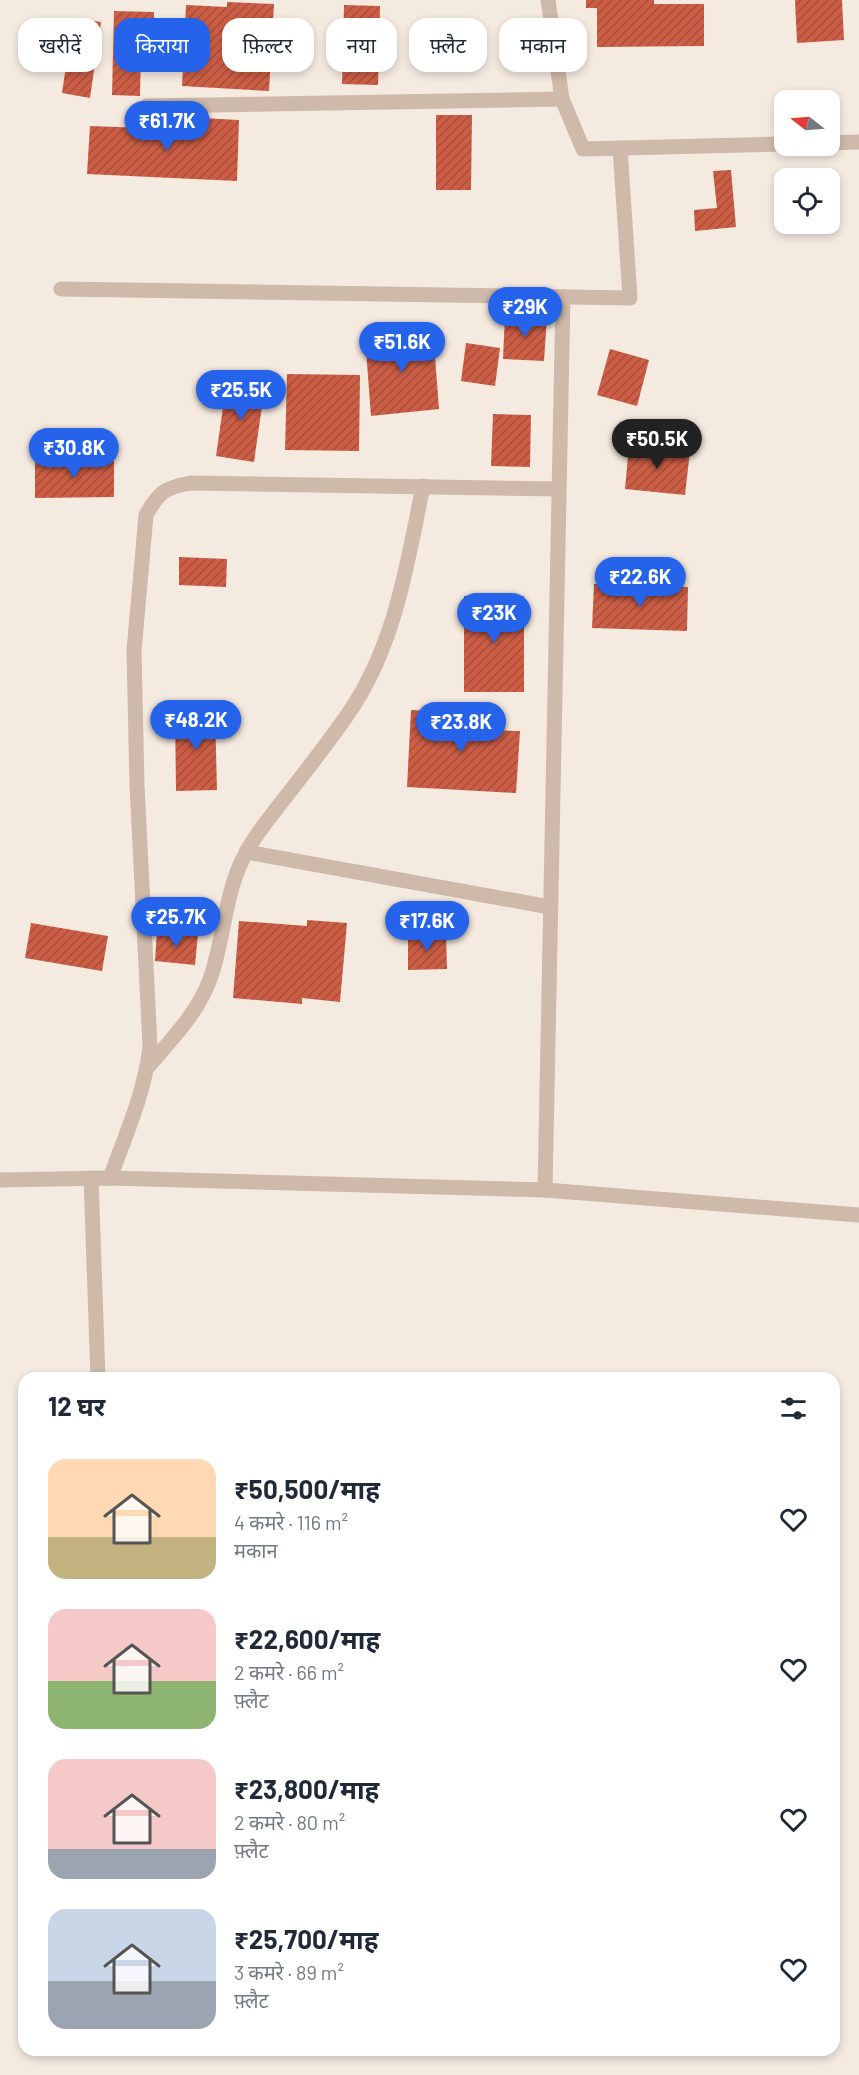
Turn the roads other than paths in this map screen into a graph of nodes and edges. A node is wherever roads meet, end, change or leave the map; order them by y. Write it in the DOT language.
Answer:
graph roads {
  1 [pos="548,0"];
  2 [pos="562,99"];
  3 [pos="147,106"];
  4 [pos="859,142"];
  5 [pos="840,143"];
  6 [pos="774,144"];
  7 [pos="620,148"];
  8 [pos="61,289"];
  9 [pos="563,297"];
  10 [pos="423,486"];
  11 [pos="560,489"];
  12 [pos="246,852"];
  13 [pos="550,907"];
  14 [pos="147,1068"];
  15 [pos="91,1178"];
  16 [pos="110,1178"];
  17 [pos="0,1180"];
  18 [pos="545,1190"];
  19 [pos="859,1215"];
  20 [pos="98,1372"];
  1 -- 2 [label="street"];
  2 -- 3 [label="street"];
  2 -- 7 [label="street"];
  4 -- 5 [label="street"];
  6 -- 7 [label="street"];
  7 -- 9 [label="street"];
  8 -- 9 [label="street"];
  9 -- 11 [label="street"];
  10 -- 11 [label="street"];
  10 -- 12 [label="street"];
  10 -- 14 [label="street"];
  11 -- 13 [label="street"];
  12 -- 13 [label="street"];
  12 -- 14 [label="street"];
  13 -- 18 [label="street"];
  14 -- 16 [label="street"];
  15 -- 16 [label="street"];
  15 -- 17 [label="street"];
  15 -- 20 [label="street"];
  16 -- 18 [label="street"];
  18 -- 19 [label="street"];
}
